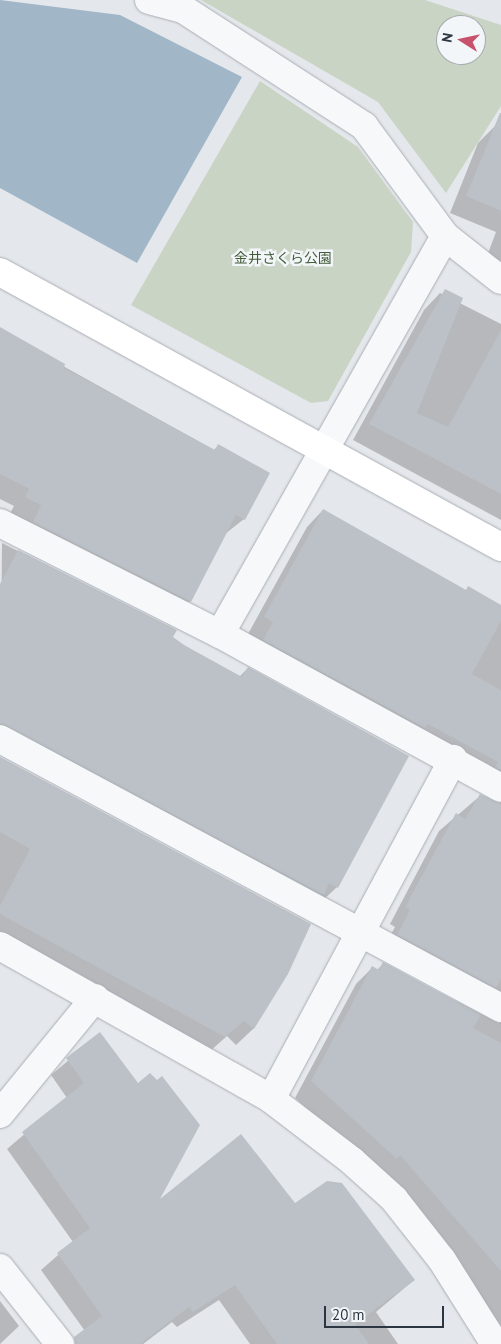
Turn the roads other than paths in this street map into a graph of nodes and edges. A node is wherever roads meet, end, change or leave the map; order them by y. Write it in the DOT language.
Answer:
graph roads {
  1 [pos="149,0"];
  2 [pos="445,236"];
  3 [pos="0,272"];
  4 [pos="501,280"];
  5 [pos="324,450"];
  6 [pos="0,523"];
  7 [pos="501,547"];
  8 [pos="220,634"];
  9 [pos="0,739"];
  10 [pos="453,759"];
  11 [pos="501,788"];
  12 [pos="360,932"];
  13 [pos="0,946"];
  14 [pos="96,998"];
  15 [pos="501,1008"];
  16 [pos="272,1099"];
  17 [pos="0,1114"];
  18 [pos="0,1268"];
  19 [pos="60,1344"];
  20 [pos="495,1344"];
  1 -- 2 [label="street"];
  2 -- 4 [label="street"];
  2 -- 5 [label="street"];
  3 -- 5 [label="street"];
  5 -- 7 [label="street"];
  5 -- 8 [label="street"];
  6 -- 8 [label="street"];
  8 -- 10 [label="street"];
  9 -- 12 [label="street"];
  10 -- 11 [label="street"];
  10 -- 12 [label="street"];
  12 -- 15 [label="street"];
  12 -- 16 [label="street"];
  13 -- 14 [label="street"];
  14 -- 16 [label="street"];
  14 -- 17 [label="street"];
  16 -- 20 [label="street"];
  18 -- 19 [label="street"];
}
